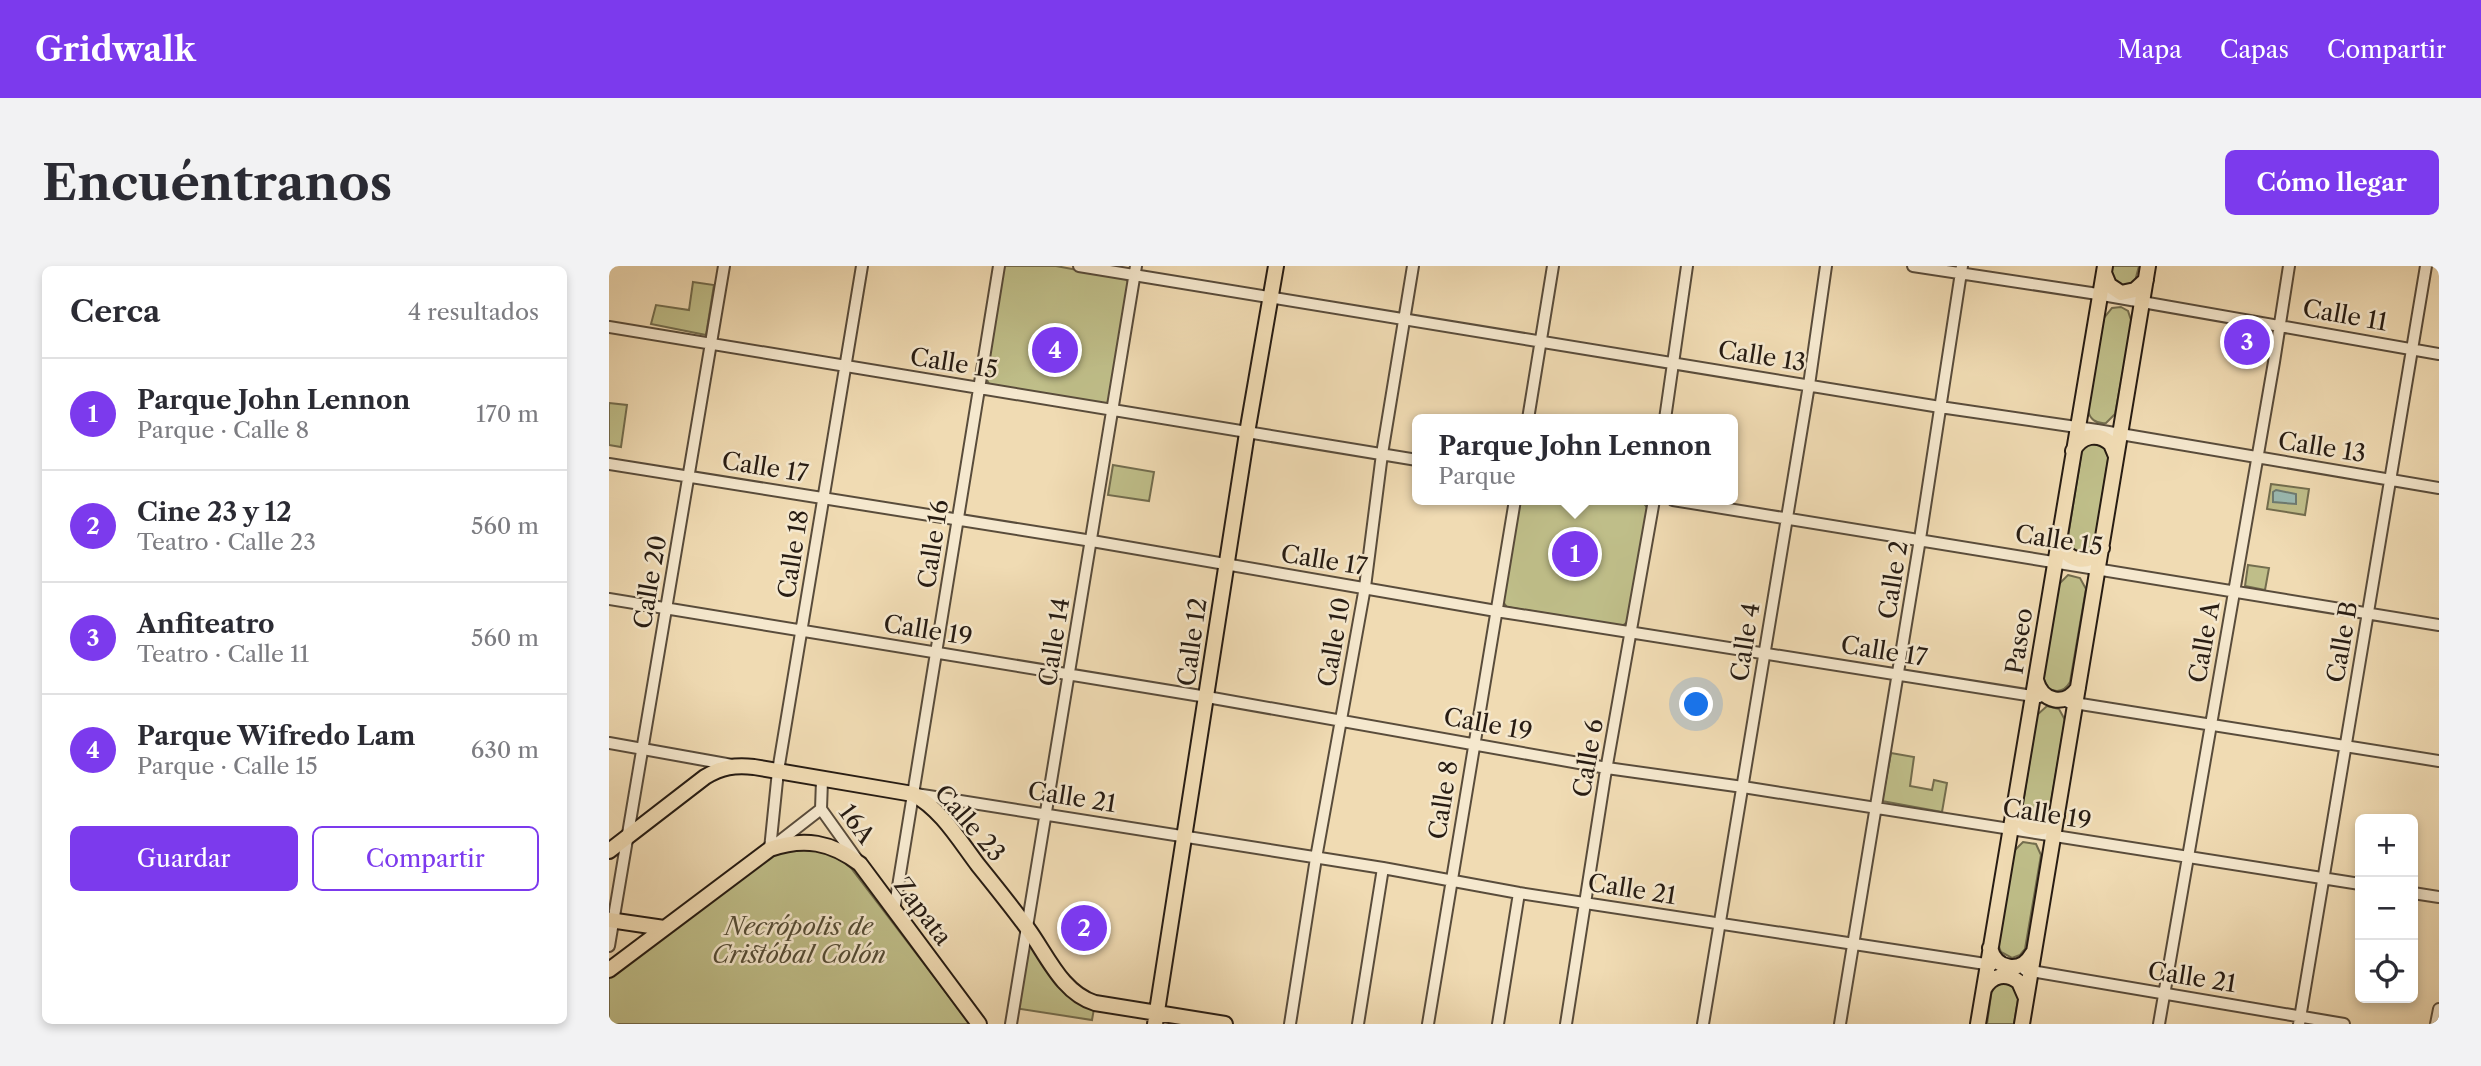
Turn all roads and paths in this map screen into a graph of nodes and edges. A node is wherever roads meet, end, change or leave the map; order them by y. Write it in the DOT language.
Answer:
graph roads {
  1 [pos="725,266"];
  2 [pos="862,266"];
  3 [pos="999,266"];
  4 [pos="1079,266"];
  5 [pos="1276,266"];
  6 [pos="1413,266"];
  7 [pos="1553,266"];
  8 [pos="1687,266"];
  9 [pos="1826,266"];
  10 [pos="1913,266"];
  11 [pos="2289,266"];
  12 [pos="2426,266"];
  13 [pos="2105,269"];
  14 [pos="1961,270"];
  15 [pos="1136,271"];
  16 [pos="2147,273"];
  17 [pos="2100,295"];
  18 [pos="1271,298"];
  19 [pos="2120,299"];
  20 [pos="2142,303"];
  21 [pos="2097,311"];
  22 [pos="1404,320"];
  23 [pos="2139,320"];
  24 [pos="2280,325"];
  25 [pos="609,327"];
  26 [pos="1541,340"];
  27 [pos="711,344"];
  28 [pos="2412,349"];
  29 [pos="2439,354"];
  30 [pos="1672,362"];
  31 [pos="844,366"];
  32 [pos="1809,385"];
  33 [pos="979,389"];
  34 [pos="2081,405"];
  35 [pos="1940,407"];
  36 [pos="1113,411"];
  37 [pos="1529,414"];
  38 [pos="1666,414"];
  39 [pos="2123,415"];
  40 [pos="2077,426"];
  41 [pos="2097,430"];
  42 [pos="1247,433"];
  43 [pos="2120,433"];
  44 [pos="1382,454"];
  45 [pos="2073,454"];
  46 [pos="2116,458"];
  47 [pos="2258,458"];
  48 [pos="1412,459"];
  49 [pos="609,464"];
  50 [pos="690,477"];
  51 [pos="2390,479"];
  52 [pos="2439,488"];
  53 [pos="823,498"];
  54 [pos="1514,505"];
  55 [pos="1653,505"];
  56 [pos="1705,505"];
  57 [pos="1787,518"];
  58 [pos="958,520"];
  59 [pos="1920,539"];
  60 [pos="2060,540"];
  61 [pos="1092,541"];
  62 [pos="2102,548"];
  63 [pos="2076,564"];
  64 [pos="1227,565"];
  65 [pos="2054,568"];
  66 [pos="2098,568"];
  67 [pos="2094,586"];
  68 [pos="1365,587"];
  69 [pos="2235,590"];
  70 [pos="609,599"];
  71 [pos="666,608"];
  72 [pos="1496,611"];
  73 [pos="2368,613"];
  74 [pos="2439,625"];
  75 [pos="802,631"];
  76 [pos="1631,632"];
  77 [pos="936,653"];
  78 [pos="1764,653"];
  79 [pos="1070,674"];
  80 [pos="1899,675"];
  81 [pos="2036,678"];
  82 [pos="2078,688"];
  83 [pos="1207,696"];
  84 [pos="2033,696"];
  85 [pos="2054,700"];
  86 [pos="2075,703"];
  87 [pos="1341,719"];
  88 [pos="2211,725"];
  89 [pos="609,743"];
  90 [pos="1474,743"];
  91 [pos="2346,746"];
  92 [pos="643,748"];
  93 [pos="2439,761"];
  94 [pos="732,765"];
  95 [pos="1607,768"];
  96 [pos="778,771"];
  97 [pos="823,780"];
  98 [pos="1743,787"];
  99 [pos="913,794"];
  100 [pos="1875,808"];
  101 [pos="2015,808"];
  102 [pos="821,809"];
  103 [pos="773,812"];
  104 [pos="1047,814"];
  105 [pos="2057,816"];
  106 [pos="2012,830"];
  107 [pos="792,833"];
  108 [pos="2033,833"];
  109 [pos="1184,836"];
  110 [pos="628,837"];
  111 [pos="2053,837"];
  112 [pos="814,842"];
  113 [pos="2009,846"];
  114 [pos="770,849"];
  115 [pos="609,851"];
  116 [pos="2051,853"];
  117 [pos="2188,856"];
  118 [pos="1316,858"];
  119 [pos="860,863"];
  120 [pos="1383,868"];
  121 [pos="2323,878"];
  122 [pos="1451,880"];
  123 [pos="2355,883"];
  124 [pos="1519,893"];
  125 [pos="2418,894"];
  126 [pos="2439,897"];
  127 [pos="1585,903"];
  128 [pos="894,911"];
  129 [pos="611,920"];
  130 [pos="1719,923"];
  131 [pos="664,928"];
  132 [pos="1027,928"];
  133 [pos="1853,944"];
  134 [pos="609,946"];
  135 [pos="1990,948"];
  136 [pos="2032,954"];
  137 [pos="1988,964"];
  138 [pos="2009,968"];
  139 [pos="609,970"];
  140 [pos="2030,971"];
  141 [pos="1983,993"];
  142 [pos="2164,995"];
  143 [pos="2026,999"];
  144 [pos="2439,1009"];
  145 [pos="1156,1018"];
  146 [pos="2300,1020"];
  147 [pos="979,1024"];
  148 [pos="1011,1024"];
  149 [pos="1225,1024"];
  150 [pos="1290,1024"];
  151 [pos="1358,1024"];
  152 [pos="1428,1024"];
  153 [pos="1497,1024"];
  154 [pos="1566,1024"];
  155 [pos="1703,1024"];
  156 [pos="1840,1024"];
  157 [pos="1978,1024"];
  158 [pos="2022,1024"];
  159 [pos="2159,1024"];
  160 [pos="2344,1024"];
  161 [pos="2436,1024"];
  1 -- 27 [label="street, Calle 20"];
  2 -- 31 [label="street, Calle 18"];
  3 -- 33 [label="street, Calle 16"];
  4 -- 15 [label="street, Calle 13"];
  5 -- 18 [label="main road, Calle 12"];
  6 -- 22 [label="street, Calle 10"];
  7 -- 26 [label="street"];
  8 -- 30 [label="street"];
  9 -- 32 [label="street, Calle 4"];
  10 -- 14 [label="street, Calle 11"];
  11 -- 24 [label="street, Calle A"];
  12 -- 28 [label="street, Calle B"];
  13 -- 16 [label="main road"];
  13 -- 17 [label="main road, Paseo"];
  14 -- 17 [label="street, Calle 11"];
  14 -- 35 [label="street, Calle 2"];
  15 -- 18 [label="street, Calle 13"];
  15 -- 36 [label="street, Calle 14"];
  16 -- 20 [label="main road"];
  17 -- 19 [label="street, Calle 11"];
  17 -- 21 [label="main road, Paseo"];
  18 -- 22 [label="street, Calle 13"];
  18 -- 42 [label="main road, Calle 12"];
  19 -- 20 [label="street, Calle 11"];
  19 -- 21 [label="main road"];
  19 -- 23 [label="main road"];
  20 -- 23 [label="main road"];
  20 -- 24 [label="street, Calle 11"];
  21 -- 34 [label="main road, Paseo"];
  22 -- 26 [label="street, Calle 13"];
  22 -- 44 [label="street, Calle 10"];
  23 -- 39 [label="main road"];
  24 -- 28 [label="street, Calle 11"];
  24 -- 47 [label="street, Calle A"];
  25 -- 27 [label="street, Calle 15"];
  26 -- 30 [label="street, Calle 13"];
  26 -- 37 [label="street"];
  27 -- 31 [label="street, Calle 15"];
  27 -- 50 [label="street, Calle 20"];
  28 -- 29 [label="street, Calle 11"];
  28 -- 51 [label="street, Calle B"];
  30 -- 32 [label="street, Calle 13"];
  30 -- 38 [label="street"];
  31 -- 33 [label="street, Calle 15"];
  31 -- 53 [label="street, Calle 18"];
  32 -- 35 [label="street, Calle 13"];
  32 -- 57 [label="street, Calle 4"];
  33 -- 36 [label="street, Calle 15"];
  33 -- 58 [label="street, Calle 16"];
  34 -- 40 [label="main road, Paseo"];
  34 -- 41 [label="main road"];
  35 -- 40 [label="street, Calle 13"];
  35 -- 59 [label="street, Calle 2"];
  36 -- 42 [label="street, Calle 15"];
  36 -- 61 [label="street, Calle 14"];
  39 -- 41 [label="main road"];
  39 -- 43 [label="main road"];
  40 -- 41 [label="street, Calle 13"];
  40 -- 45 [label="main road, Paseo"];
  41 -- 43 [label="street, Calle 13"];
  42 -- 44 [label="street, Calle 15"];
  42 -- 64 [label="main road, Calle 12"];
  43 -- 46 [label="main road"];
  43 -- 47 [label="street, Calle 13"];
  44 -- 48 [label="street, Calle 15"];
  44 -- 68 [label="street, Calle 10"];
  45 -- 46 [label="main road"];
  45 -- 60 [label="main road, Paseo"];
  46 -- 62 [label="main road"];
  47 -- 51 [label="street, Calle 13"];
  47 -- 69 [label="street, Calle A"];
  49 -- 50 [label="street, Calle 17"];
  50 -- 53 [label="street, Calle 17"];
  50 -- 71 [label="street, Calle 20"];
  51 -- 52 [label="street, Calle 13"];
  51 -- 73 [label="street, Calle B"];
  53 -- 58 [label="street, Calle 17"];
  53 -- 75 [label="street, Calle 18"];
  54 -- 72 [label="street, Calle 8"];
  55 -- 76 [label="street, Calle 6"];
  56 -- 57 [label="street, Calle 15"];
  57 -- 59 [label="street, Calle 15"];
  57 -- 78 [label="street, Calle 4"];
  58 -- 61 [label="street, Calle 17"];
  58 -- 77 [label="street, Calle 16"];
  59 -- 65 [label="street, Calle 15"];
  59 -- 80 [label="street, Calle 2"];
  60 -- 62 [label="main road"];
  60 -- 65 [label="main road, Paseo"];
  61 -- 64 [label="street, Calle 17"];
  61 -- 79 [label="street, Calle 14"];
  62 -- 66 [label="main road"];
  63 -- 65 [label="main road"];
  63 -- 66 [label="street, Calle 15"];
  63 -- 67 [label="main road"];
  64 -- 68 [label="street, Calle 17"];
  64 -- 83 [label="main road, Calle 12"];
  65 -- 81 [label="main road, Paseo"];
  66 -- 67 [label="main road"];
  66 -- 69 [label="street, Calle 15"];
  67 -- 82 [label="main road"];
  68 -- 72 [label="street, Calle 17"];
  68 -- 87 [label="street, Calle 10"];
  69 -- 73 [label="street, Calle 15"];
  69 -- 88 [label="street, Calle A"];
  70 -- 71 [label="street, Calle 19"];
  71 -- 75 [label="street, Calle 19"];
  71 -- 92 [label="street, Calle 20"];
  72 -- 76 [label="street, Calle 17"];
  72 -- 90 [label="street, Calle 8"];
  73 -- 74 [label="street, Calle 15"];
  73 -- 91 [label="street, Calle B"];
  75 -- 77 [label="street, Calle 19"];
  75 -- 96 [label="street, Calle 18"];
  76 -- 78 [label="street, Calle 17"];
  76 -- 95 [label="street, Calle 6"];
  77 -- 79 [label="street, Calle 19"];
  77 -- 99 [label="street, Calle 16"];
  78 -- 80 [label="street, Calle 17"];
  78 -- 98 [label="street, Calle 4"];
  79 -- 83 [label="street, Calle 19"];
  79 -- 104 [label="street, Calle 14"];
  80 -- 84 [label="street, Calle 17"];
  80 -- 100 [label="street, Calle 2"];
  81 -- 84 [label="main road, Paseo"];
  81 -- 85 [label="main road"];
  82 -- 85 [label="main road"];
  82 -- 86 [label="main road"];
  83 -- 87 [label="street, Calle 19"];
  83 -- 109 [label="main road, Calle 12"];
  84 -- 85 [label="street, Calle 17"];
  84 -- 101 [label="main road, Paseo"];
  85 -- 86 [label="street, Calle 17"];
  86 -- 88 [label="street"];
  86 -- 105 [label="main road"];
  87 -- 90 [label="street, Calle 19"];
  87 -- 118 [label="street, Calle 10"];
  88 -- 91 [label="street"];
  88 -- 117 [label="street, Calle A"];
  89 -- 92 [label="street"];
  90 -- 95 [label="street, Calle 19"];
  90 -- 122 [label="street, Calle 8"];
  91 -- 93 [label="street"];
  91 -- 121 [label="street, Calle B"];
  92 -- 94 [label="street"];
  92 -- 110 [label="street, Calle 20"];
  94 -- 96 [label="main road, Calle 23"];
  94 -- 110 [label="main road"];
  95 -- 98 [label="street, Calle 19"];
  95 -- 127 [label="street, Calle 6"];
  96 -- 97 [label="main road, Calle 23"];
  96 -- 103 [label="street, Calle 18"];
  97 -- 99 [label="main road, Calle 23"];
  97 -- 102 [label="street, 16A"];
  98 -- 100 [label="street, Calle 19"];
  98 -- 130 [label="street, Calle 4"];
  99 -- 104 [label="street, Calle 21"];
  99 -- 128 [label="street, Calle 16"];
  99 -- 132 [label="main road, Calle 23"];
  100 -- 106 [label="street, Calle 19"];
  100 -- 133 [label="street, Calle 2"];
  101 -- 105 [label="main road"];
  101 -- 106 [label="main road, Paseo"];
  102 -- 107 [label="street, 16A"];
  102 -- 119 [label="street, 16A"];
  103 -- 107 [label="street"];
  103 -- 114 [label="street, Calle 18"];
  104 -- 109 [label="street, Calle 21"];
  104 -- 132 [label="street, Calle 14"];
  105 -- 111 [label="main road"];
  106 -- 108 [label="street, Calle 19"];
  106 -- 113 [label="main road, Paseo"];
  107 -- 112 [label="street"];
  107 -- 114 [label="street, 16A"];
  108 -- 111 [label="street, Calle 19"];
  108 -- 113 [label="main road"];
  108 -- 116 [label="main road"];
  109 -- 118 [label="street, Calle 21"];
  109 -- 145 [label="main road, Calle 12"];
  110 -- 115 [label="main road"];
  110 -- 129 [label="street, Calle 20"];
  111 -- 116 [label="main road"];
  111 -- 117 [label="street, Calle 19"];
  112 -- 114 [label="main road"];
  112 -- 119 [label="main road, Zapata"];
  113 -- 135 [label="main road, Paseo"];
  114 -- 131 [label="main road"];
  116 -- 136 [label="main road"];
  117 -- 121 [label="street, Calle 19"];
  117 -- 142 [label="street, Calle A"];
  118 -- 120 [label="street, Calle 21"];
  118 -- 150 [label="street, Calle 10"];
  119 -- 128 [label="main road, Zapata"];
  120 -- 122 [label="street, Calle 21"];
  120 -- 151 [label="street"];
  121 -- 123 [label="street, Calle 19"];
  121 -- 146 [label="street, Calle B"];
  122 -- 124 [label="street, Calle 21"];
  122 -- 152 [label="street, Calle 8"];
  124 -- 127 [label="street, Calle 21"];
  124 -- 153 [label="street"];
  125 -- 126 [label="street"];
  127 -- 130 [label="street, Calle 21"];
  127 -- 154 [label="street, Calle 6"];
  128 -- 147 [label="main road, Zapata"];
  129 -- 131 [label="main road"];
  129 -- 134 [label="street, Calle 20"];
  130 -- 133 [label="street, Calle 21"];
  130 -- 155 [label="street, Calle 4"];
  131 -- 139 [label="main road"];
  132 -- 145 [label="main road, Calle 23"];
  132 -- 148 [label="street, Calle 14"];
  133 -- 137 [label="street, Calle 21"];
  133 -- 156 [label="street, Calle 2"];
  135 -- 137 [label="main road, Paseo"];
  135 -- 138 [label="main road"];
  136 -- 138 [label="main road"];
  136 -- 140 [label="main road"];
  137 -- 138 [label="street, Calle 21"];
  137 -- 141 [label="main road, Paseo"];
  138 -- 140 [label="street, Calle 21"];
  140 -- 142 [label="street, Calle 21"];
  140 -- 143 [label="main road"];
  141 -- 143 [label="main road"];
  141 -- 157 [label="main road, Paseo"];
  142 -- 146 [label="street, Calle 21"];
  142 -- 159 [label="street, Calle A"];
  143 -- 158 [label="main road"];
  144 -- 161 [label="street"];
  145 -- 149 [label="main road, Calle 23"];
  146 -- 160 [label="street, Calle 21"];
}
